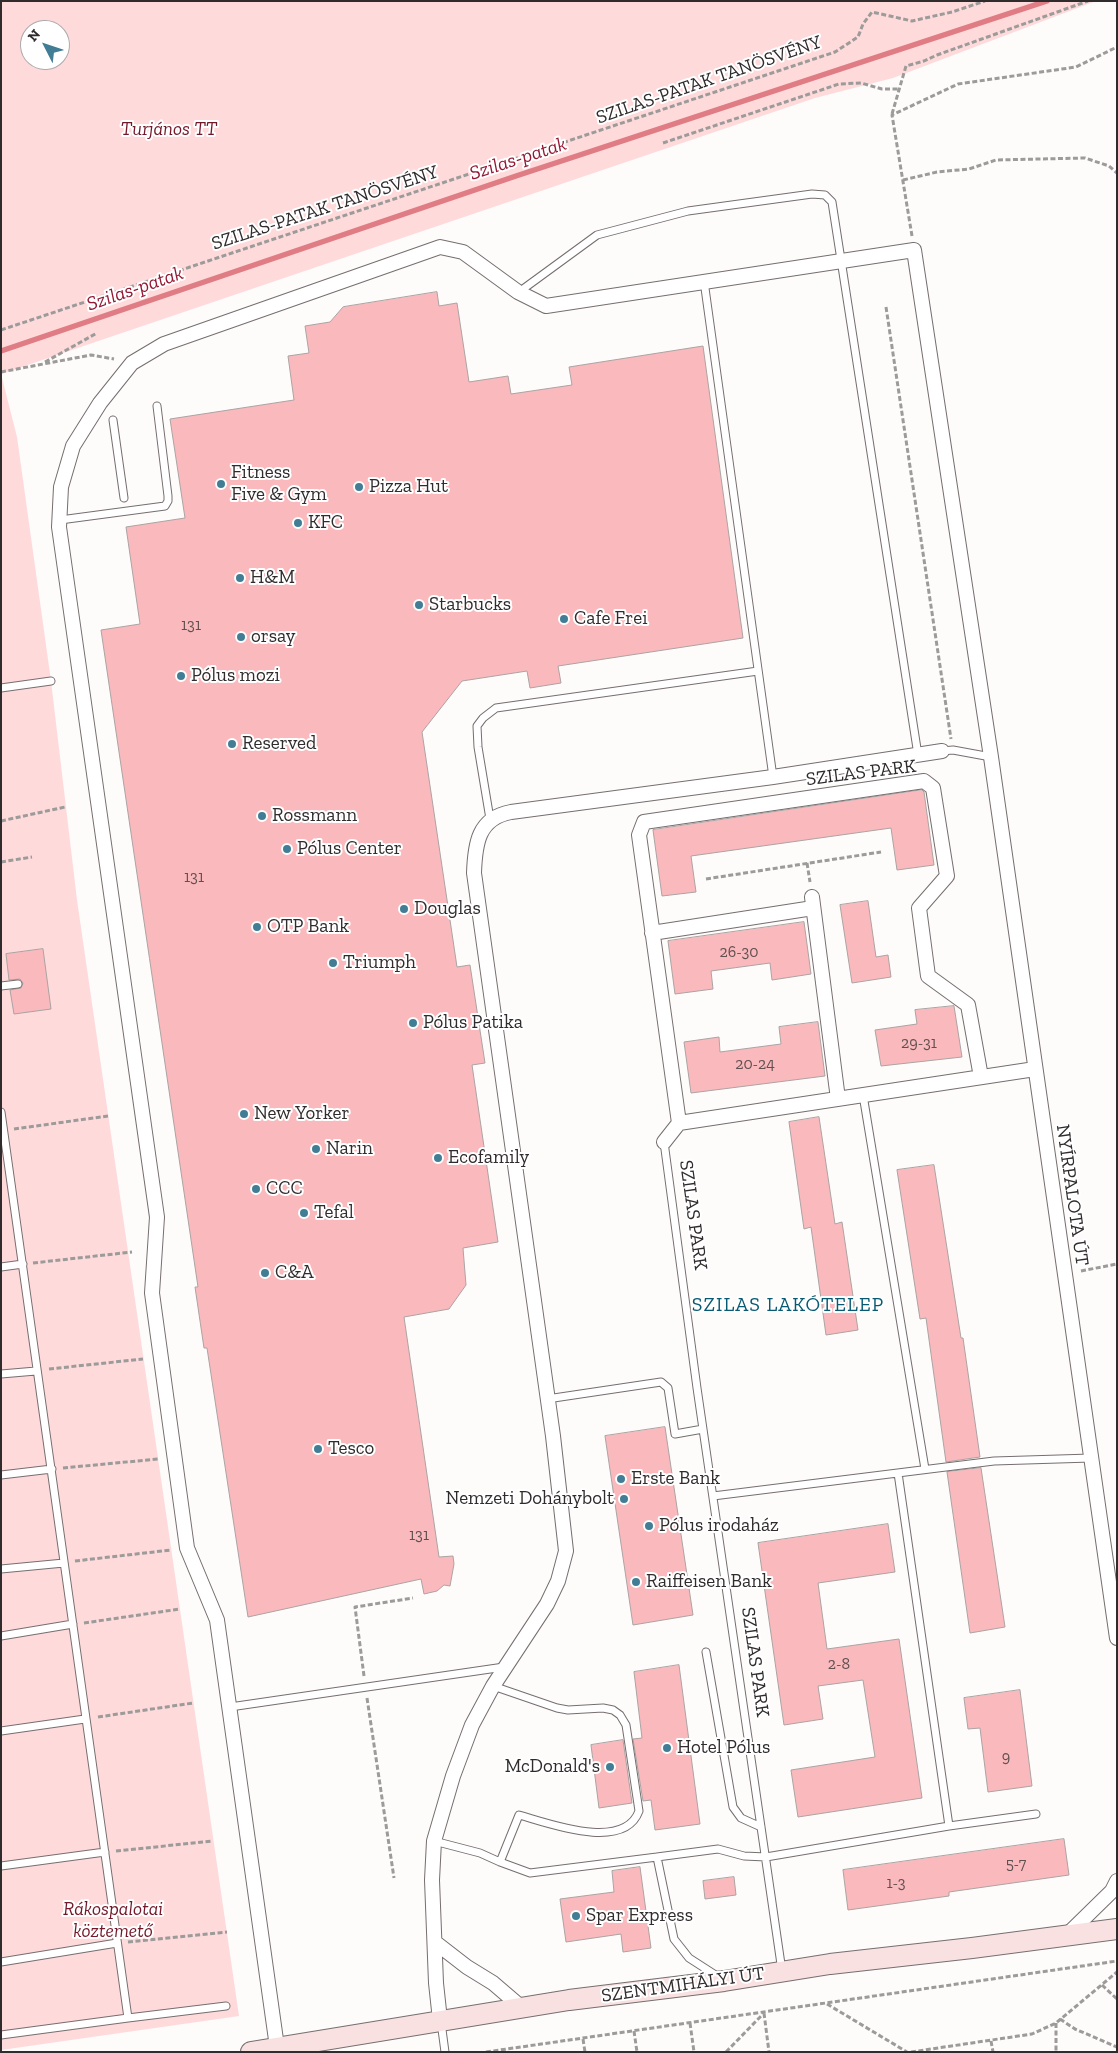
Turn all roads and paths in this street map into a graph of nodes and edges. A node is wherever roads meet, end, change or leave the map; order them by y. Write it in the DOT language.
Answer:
graph roads {
  1 [pos="985,1"];
  2 [pos="1088,1"];
  3 [pos="1117,47"];
  4 [pos="900,89"];
  5 [pos="892,115"];
  6 [pos="663,143"];
  7 [pos="1117,173"];
  8 [pos="902,180"];
  9 [pos="914,250"];
  10 [pos="842,261"];
  11 [pos="704,281"];
  12 [pos="518,292"];
  13 [pos="886,307"];
  14 [pos="1,330"];
  15 [pos="97,333"];
  16 [pos="132,363"];
  17 [pos="42,364"];
  18 [pos="1,372"];
  19 [pos="157,406"];
  20 [pos="113,420"];
  21 [pos="124,498"];
  22 [pos="60,520"];
  23 [pos="758,671"];
  24 [pos="51,682"];
  25 [pos="1,688"];
  26 [pos="947,751"];
  27 [pos="918,755"];
  28 [pos="990,757"];
  29 [pos="773,776"];
  30 [pos="65,808"];
  31 [pos="490,819"];
  32 [pos="1,821"];
  33 [pos="881,852"];
  34 [pos="32,857"];
  35 [pos="1,862"];
  36 [pos="706,879"];
  37 [pos="652,933"];
  38 [pos="18,984"];
  39 [pos="1,986"];
  40 [pos="1035,1069"];
  41 [pos="981,1077"];
  42 [pos="863,1095"];
  43 [pos="838,1099"];
  44 [pos="1,1112"];
  45 [pos="108,1116"];
  46 [pos="679,1123"];
  47 [pos="3,1131"];
  48 [pos="664,1142"];
  49 [pos="132,1252"];
  50 [pos="23,1264"];
  51 [pos="1117,1264"];
  52 [pos="1,1267"];
  53 [pos="1064,1272"];
  54 [pos="143,1359"];
  55 [pos="36,1371"];
  56 [pos="1,1374"];
  57 [pos="547,1399"];
  58 [pos="703,1429"];
  59 [pos="1091,1458"];
  60 [pos="158,1459"];
  61 [pos="52,1469"];
  62 [pos="925,1469"];
  63 [pos="898,1473"];
  64 [pos="1,1475"];
  65 [pos="713,1496"];
  66 [pos="171,1550"];
  67 [pos="64,1563"];
  68 [pos="1,1569"];
  69 [pos="413,1598"];
  70 [pos="180,1610"];
  71 [pos="73,1624"];
  72 [pos="1,1636"];
  73 [pos="1117,1638"];
  74 [pos="706,1652"];
  75 [pos="506,1667"];
  76 [pos="493,1686"];
  77 [pos="366,1688"];
  78 [pos="193,1702"];
  79 [pos="230,1707"];
  80 [pos="85,1719"];
  81 [pos="1,1731"];
  82 [pos="1036,1814"];
  83 [pos="949,1826"];
  84 [pos="761,1828"];
  85 [pos="213,1841"];
  86 [pos="434,1841"];
  87 [pos="105,1852"];
  88 [pos="657,1857"];
  89 [pos="766,1857"];
  90 [pos="500,1862"];
  91 [pos="1,1866"];
  92 [pos="394,1878"];
  93 [pos="1117,1881"];
  94 [pos="1117,1929"];
  95 [pos="227,1932"];
  96 [pos="1068,1935"];
  97 [pos="117,1943"];
  98 [pos="436,1943"];
  99 [pos="1117,1961"];
  100 [pos="1,1962"];
  101 [pos="782,1972"];
  102 [pos="1117,1972"];
  103 [pos="724,1981"];
  104 [pos="1102,1985"];
  105 [pos="1117,1999"];
  106 [pos="826,2004"];
  107 [pos="226,2006"];
  108 [pos="521,2007"];
  109 [pos="764,2012"];
  110 [pos="128,2018"];
  111 [pos="1060,2019"];
  112 [pos="440,2020"];
  113 [pos="690,2023"];
  114 [pos="1056,2023"];
  115 [pos="634,2031"];
  116 [pos="1,2035"];
  117 [pos="583,2039"];
  118 [pos="991,2041"];
  119 [pos="277,2047"];
  120 [pos="1117,2047"];
  121 [pos="250,2052"];
  122 [pos="445,2052"];
  123 [pos="486,2052"];
  124 [pos="585,2052"];
  125 [pos="636,2052"];
  126 [pos="694,2052"];
  127 [pos="726,2052"];
  128 [pos="769,2052"];
  129 [pos="907,2052"];
  130 [pos="912,2052"];
  131 [pos="993,2052"];
  132 [pos="1056,2052"];
  1 -- 14 [label="path, SZILAS-PATAK TANÖSVÉNY"];
  2 -- 4 [label="path"];
  3 -- 5 [label="path"];
  4 -- 5 [label="path"];
  4 -- 6 [label="path"];
  5 -- 8 [label="path"];
  7 -- 8 [label="path"];
  8 -- 9 [label="path"];
  9 -- 10 [label="street"];
  9 -- 28 [label="street, NYÍRPALOTA ÚT"];
  10 -- 11 [label="street"];
  10 -- 12 [label="lane"];
  10 -- 27 [label="lane"];
  11 -- 12 [label="street"];
  11 -- 23 [label="lane"];
  12 -- 16 [label="street"];
  13 -- 26 [label="path"];
  15 -- 17 [label="path"];
  16 -- 17 [label="path"];
  16 -- 22 [label="street"];
  17 -- 18 [label="path"];
  19 -- 22 [label="lane"];
  20 -- 21 [label="lane"];
  22 -- 79 [label="street"];
  23 -- 29 [label="lane"];
  23 -- 31 [label="lane"];
  24 -- 25 [label="lane"];
  26 -- 27 [label="street"];
  26 -- 28 [label="lane"];
  27 -- 29 [label="street"];
  28 -- 40 [label="street, NYÍRPALOTA ÚT"];
  29 -- 31 [label="street"];
  30 -- 32 [label="path"];
  31 -- 57 [label="street"];
  33 -- 36 [label="path"];
  34 -- 35 [label="path"];
  37 -- 41 [label="street, SZILAS PARK"];
  37 -- 43 [label="street"];
  37 -- 46 [label="street, SZILAS PARK"];
  38 -- 39 [label="lane"];
  40 -- 41 [label="street"];
  40 -- 53 [label="street, NYÍRPALOTA ÚT"];
  41 -- 42 [label="street"];
  42 -- 43 [label="street"];
  42 -- 62 [label="lane"];
  43 -- 46 [label="street"];
  44 -- 47 [label="lane"];
  45 -- 47 [label="path"];
  46 -- 48 [label="street, SZILAS PARK"];
  47 -- 50 [label="lane"];
  48 -- 58 [label="lane, SZILAS PARK"];
  49 -- 50 [label="path"];
  50 -- 52 [label="lane"];
  50 -- 55 [label="lane"];
  51 -- 53 [label="path"];
  53 -- 59 [label="street, NYÍRPALOTA ÚT"];
  54 -- 55 [label="path"];
  55 -- 56 [label="lane"];
  55 -- 61 [label="lane"];
  57 -- 58 [label="lane"];
  57 -- 75 [label="street"];
  58 -- 65 [label="lane, SZILAS PARK"];
  59 -- 62 [label="lane"];
  59 -- 73 [label="street, NYÍRPALOTA ÚT"];
  60 -- 61 [label="path"];
  61 -- 64 [label="lane"];
  61 -- 67 [label="lane"];
  62 -- 63 [label="lane"];
  63 -- 65 [label="lane"];
  63 -- 83 [label="lane"];
  65 -- 84 [label="lane, SZILAS PARK"];
  66 -- 67 [label="path"];
  67 -- 68 [label="lane"];
  67 -- 71 [label="lane"];
  69 -- 77 [label="path"];
  70 -- 71 [label="path"];
  71 -- 72 [label="lane"];
  71 -- 80 [label="lane"];
  74 -- 84 [label="lane"];
  75 -- 76 [label="street"];
  75 -- 77 [label="lane"];
  76 -- 86 [label="street"];
  76 -- 90 [label="lane"];
  77 -- 79 [label="lane"];
  77 -- 92 [label="path"];
  78 -- 80 [label="path"];
  79 -- 119 [label="street"];
  80 -- 81 [label="lane"];
  80 -- 87 [label="lane"];
  82 -- 83 [label="lane"];
  83 -- 89 [label="lane"];
  84 -- 89 [label="lane, SZILAS PARK"];
  85 -- 87 [label="path"];
  86 -- 90 [label="lane"];
  86 -- 98 [label="street"];
  87 -- 91 [label="lane"];
  87 -- 97 [label="lane"];
  88 -- 89 [label="lane"];
  88 -- 90 [label="lane"];
  88 -- 103 [label="lane"];
  89 -- 101 [label="lane, SZILAS PARK"];
  93 -- 96 [label="street"];
  94 -- 96 [label="main road, SZENTMIHÁLYI ÚT"];
  95 -- 97 [label="path"];
  96 -- 101 [label="main road, SZENTMIHÁLYI ÚT"];
  97 -- 100 [label="lane"];
  97 -- 110 [label="lane"];
  98 -- 108 [label="street"];
  98 -- 112 [label="street"];
  99 -- 106 [label="path"];
  101 -- 103 [label="main road, SZENTMIHÁLYI ÚT"];
  102 -- 104 [label="path"];
  103 -- 108 [label="main road, SZENTMIHÁLYI ÚT"];
  104 -- 105 [label="path"];
  104 -- 111 [label="path"];
  106 -- 109 [label="path"];
  106 -- 129 [label="path"];
  107 -- 110 [label="lane"];
  108 -- 112 [label="main road, SZENTMIHÁLYI ÚT"];
  109 -- 113 [label="path"];
  109 -- 127 [label="path"];
  109 -- 128 [label="path"];
  110 -- 116 [label="lane"];
  111 -- 114 [label="path"];
  111 -- 120 [label="path"];
  112 -- 119 [label="main road, SZENTMIHÁLYI ÚT"];
  112 -- 122 [label="lane"];
  113 -- 115 [label="path"];
  113 -- 126 [label="path"];
  114 -- 118 [label="path"];
  114 -- 132 [label="path"];
  115 -- 117 [label="path"];
  115 -- 125 [label="path"];
  117 -- 123 [label="path"];
  117 -- 124 [label="path"];
  118 -- 130 [label="path"];
  118 -- 131 [label="path"];
  119 -- 121 [label="main road, SZENTMIHÁLYI ÚT"];
}
